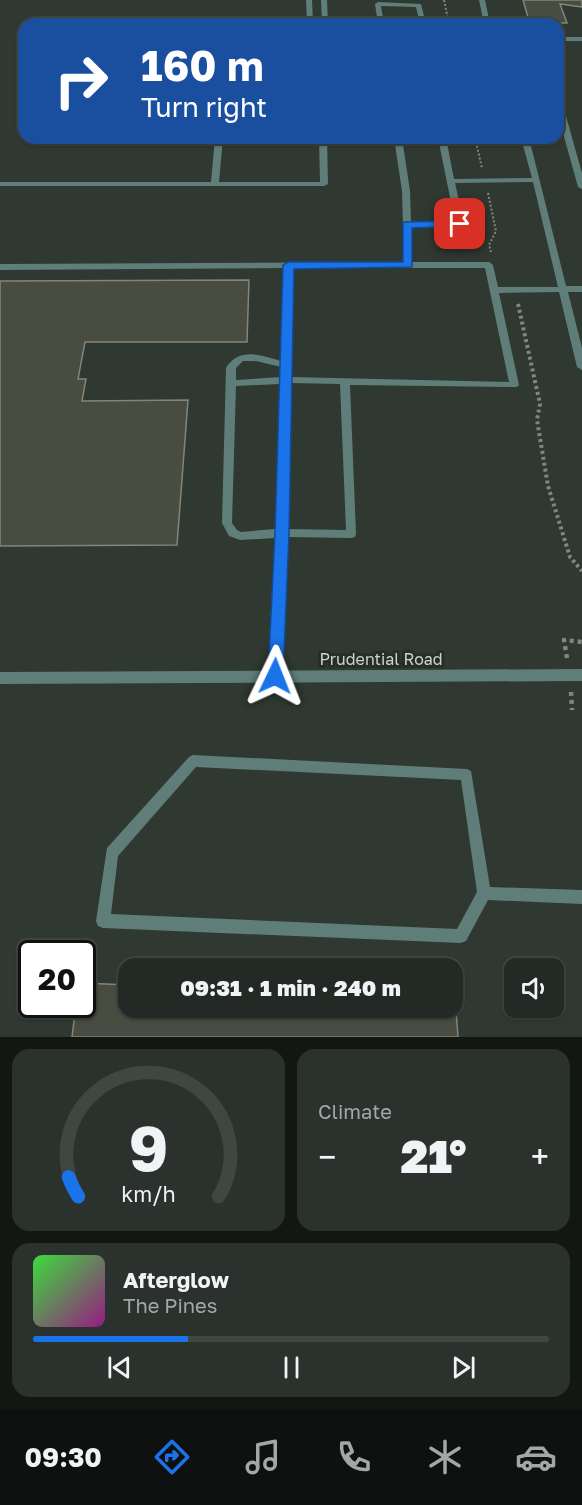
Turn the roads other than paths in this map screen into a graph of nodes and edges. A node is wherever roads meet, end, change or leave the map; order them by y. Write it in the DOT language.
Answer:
graph roads {
  1 [pos="309,0"];
  2 [pos="324,0"];
  3 [pos="482,0"];
  4 [pos="310,18"];
  5 [pos="325,18"];
  6 [pos="380,18"];
  7 [pos="422,18"];
  8 [pos="486,18"];
  9 [pos="564,39"];
  10 [pos="582,39"];
  11 [pos="564,123"];
  12 [pos="218,144"];
  13 [pos="323,144"];
  14 [pos="399,144"];
  15 [pos="443,144"];
  16 [pos="527,144"];
  17 [pos="536,180"];
  18 [pos="451,181"];
  19 [pos="0,184"];
  20 [pos="215,184"];
  21 [pos="582,187"];
  22 [pos="407,224"];
  23 [pos="288,265"];
  24 [pos="408,265"];
  25 [pos="0,267"];
  26 [pos="563,290"];
  27 [pos="582,290"];
  28 [pos="496,291"];
  29 [pos="286,365"];
  30 [pos="582,367"];
  31 [pos="286,380"];
  32 [pos="345,381"];
  33 [pos="231,383"];
  34 [pos="282,533"];
  35 [pos="582,675"];
  36 [pos="275,676"];
  37 [pos="0,678"];
  38 [pos="484,893"];
  39 [pos="582,897"];
  1 -- 4 [label="lane"];
  2 -- 5 [label="lane"];
  3 -- 8 [label="lane"];
  6 -- 7 [label="lane"];
  9 -- 10 [label="lane"];
  11 -- 21 [label="lane"];
  12 -- 20 [label="lane"];
  13 -- 20 [label="lane"];
  14 -- 22 [label="lane"];
  15 -- 18 [label="lane"];
  16 -- 17 [label="lane"];
  17 -- 18 [label="lane"];
  17 -- 26 [label="lane"];
  18 -- 22 [label="lane"];
  19 -- 20 [label="lane"];
  22 -- 24 [label="lane"];
  23 -- 24 [label="lane"];
  23 -- 25 [label="lane"];
  23 -- 29 [label="lane"];
  24 -- 28 [label="lane"];
  26 -- 27 [label="lane"];
  26 -- 28 [label="lane"];
  26 -- 30 [label="lane"];
  28 -- 32 [label="lane"];
  29 -- 31 [label="lane"];
  29 -- 33 [label="lane"];
  31 -- 32 [label="lane"];
  31 -- 33 [label="lane"];
  31 -- 34 [label="lane"];
  32 -- 34 [label="lane"];
  33 -- 34 [label="lane"];
  34 -- 36 [label="lane"];
  35 -- 36 [label="street, Prudential Road"];
  36 -- 37 [label="street, Prudential Road"];
  38 -- 38 [label="lane"];
  38 -- 39 [label="lane"];
}
